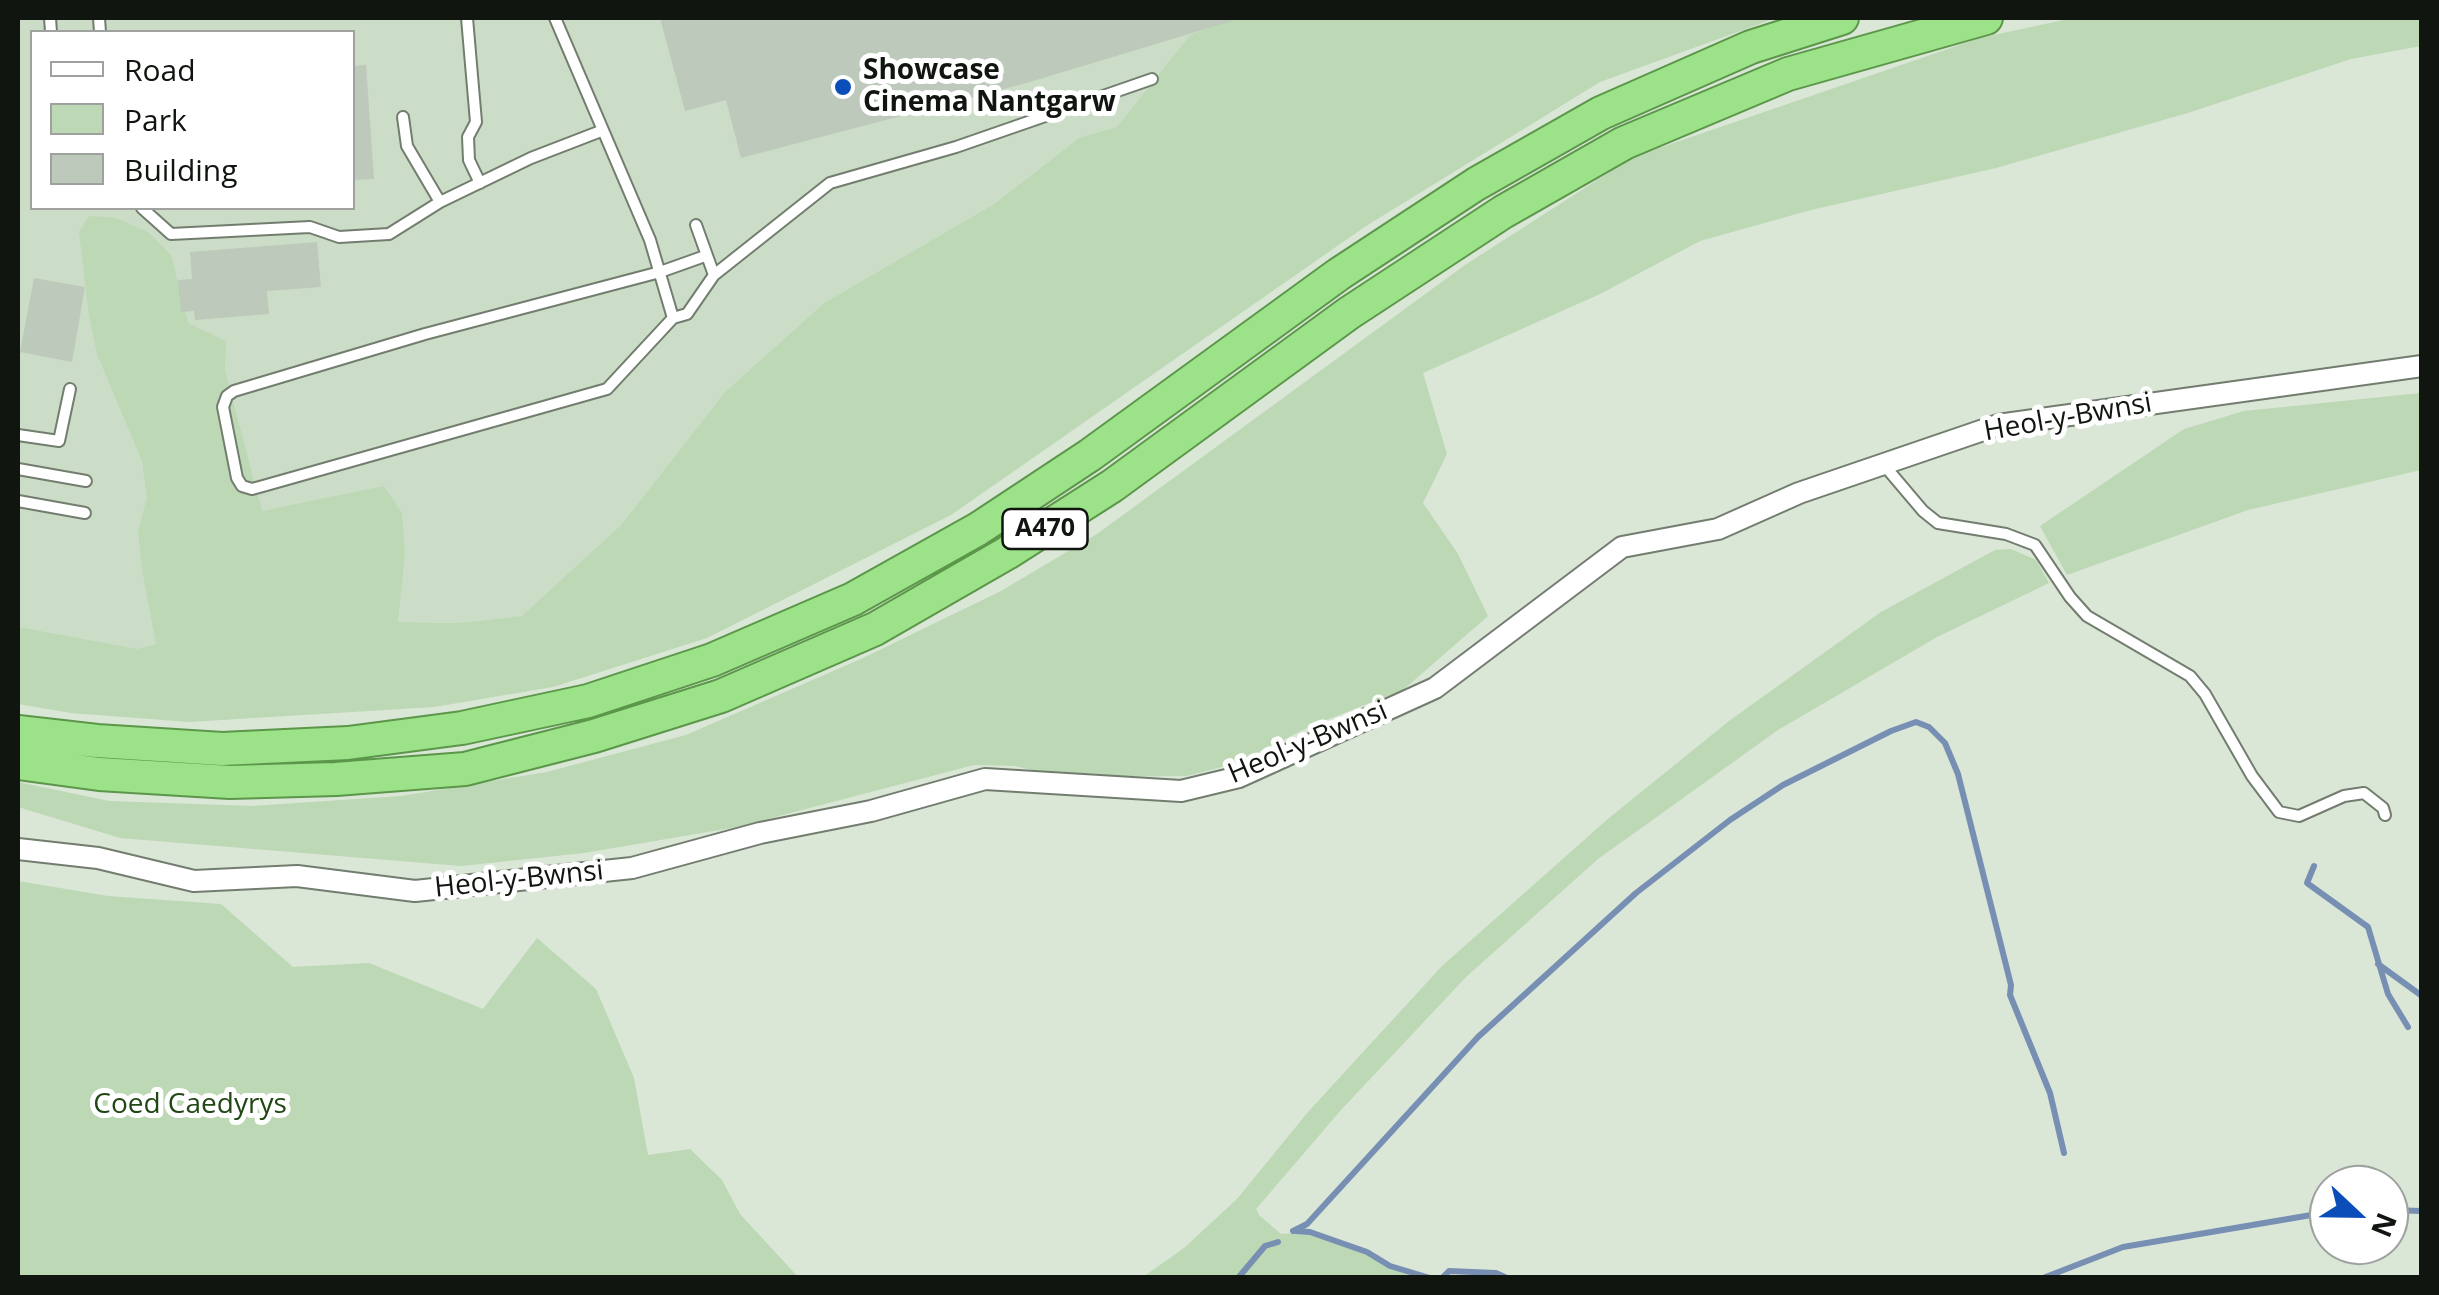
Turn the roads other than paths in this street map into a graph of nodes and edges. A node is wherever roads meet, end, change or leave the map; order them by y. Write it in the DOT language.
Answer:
graph roads {
  1 [pos="468,18"];
  2 [pos="555,18"];
  3 [pos="1842,18"];
  4 [pos="1986,18"];
  5 [pos="1152,79"];
  6 [pos="403,117"];
  7 [pos="601,131"];
  8 [pos="480,183"];
  9 [pos="440,202"];
  10 [pos="144,210"];
  11 [pos="696,226"];
  12 [pos="705,256"];
  13 [pos="660,272"];
  14 [pos="714,275"];
  15 [pos="673,318"];
  16 [pos="2422,366"];
  17 [pos="70,389"];
  18 [pos="18,435"];
  19 [pos="1883,465"];
  20 [pos="18,469"];
  21 [pos="86,481"];
  22 [pos="18,501"];
  23 [pos="84,513"];
  24 [pos="18,732"];
  25 [pos="18,763"];
  26 [pos="2386,815"];
  27 [pos="18,849"];
  1 -- 8 [label="lane"];
  2 -- 7 [label="lane"];
  3 -- 24 [label="highway, A470"];
  4 -- 25 [label="highway, A470"];
  5 -- 14 [label="lane"];
  6 -- 9 [label="lane"];
  7 -- 8 [label="lane"];
  7 -- 13 [label="lane"];
  8 -- 9 [label="lane"];
  9 -- 10 [label="lane"];
  11 -- 12 [label="lane"];
  12 -- 13 [label="lane"];
  12 -- 14 [label="lane"];
  13 -- 15 [label="lane"];
  13 -- 15 [label="lane"];
  14 -- 15 [label="lane"];
  16 -- 19 [label="street, Heol-y-Bwnsi"];
  17 -- 18 [label="lane"];
  19 -- 26 [label="lane"];
  19 -- 27 [label="street, Heol-y-Bwnsi"];
  20 -- 21 [label="lane"];
  22 -- 23 [label="lane"];
}
